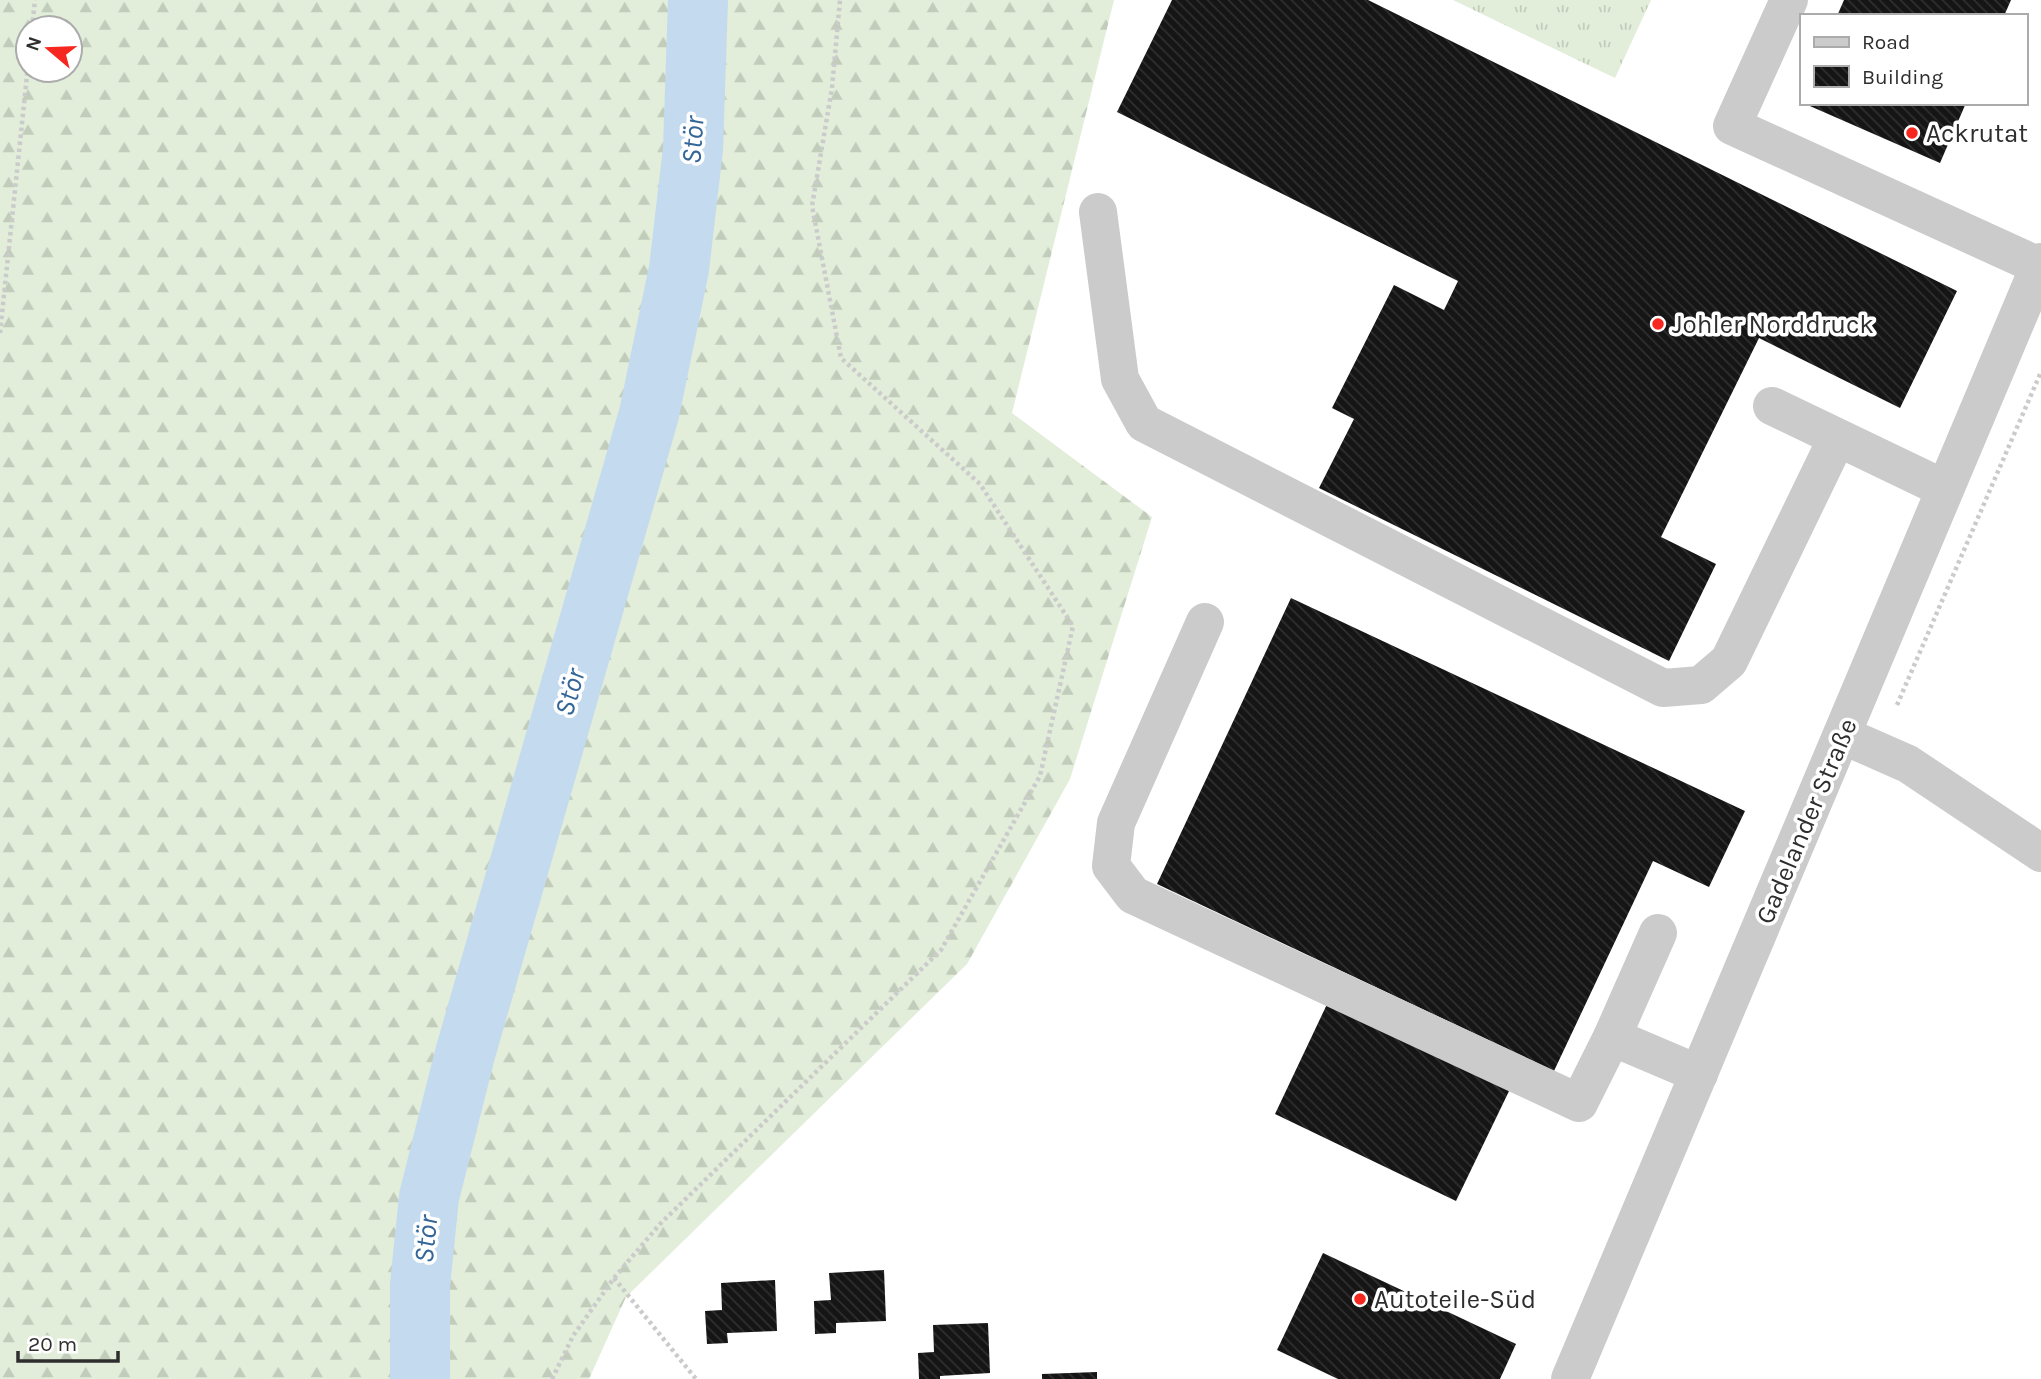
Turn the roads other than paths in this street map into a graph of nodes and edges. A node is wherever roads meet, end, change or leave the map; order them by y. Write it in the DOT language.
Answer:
graph roads {
  1 [pos="1789,0"];
  2 [pos="1098,212"];
  3 [pos="2040,264"];
  4 [pos="1772,406"];
  5 [pos="1838,438"];
  6 [pos="1945,489"];
  7 [pos="1205,622"];
  8 [pos="1842,735"];
  9 [pos="2041,853"];
  10 [pos="1658,933"];
  11 [pos="1612,1037"];
  12 [pos="1699,1074"];
  13 [pos="1570,1379"];
  1 -- 3 [label="street"];
  2 -- 5 [label="street"];
  3 -- 6 [label="street, Gadelander Straße"];
  4 -- 5 [label="street"];
  5 -- 6 [label="street"];
  6 -- 8 [label="street, Gadelander Straße"];
  7 -- 11 [label="street"];
  8 -- 9 [label="street"];
  8 -- 12 [label="street, Gadelander Straße"];
  10 -- 11 [label="street"];
  11 -- 12 [label="street"];
  12 -- 13 [label="street, Gadelander Straße"];
}
